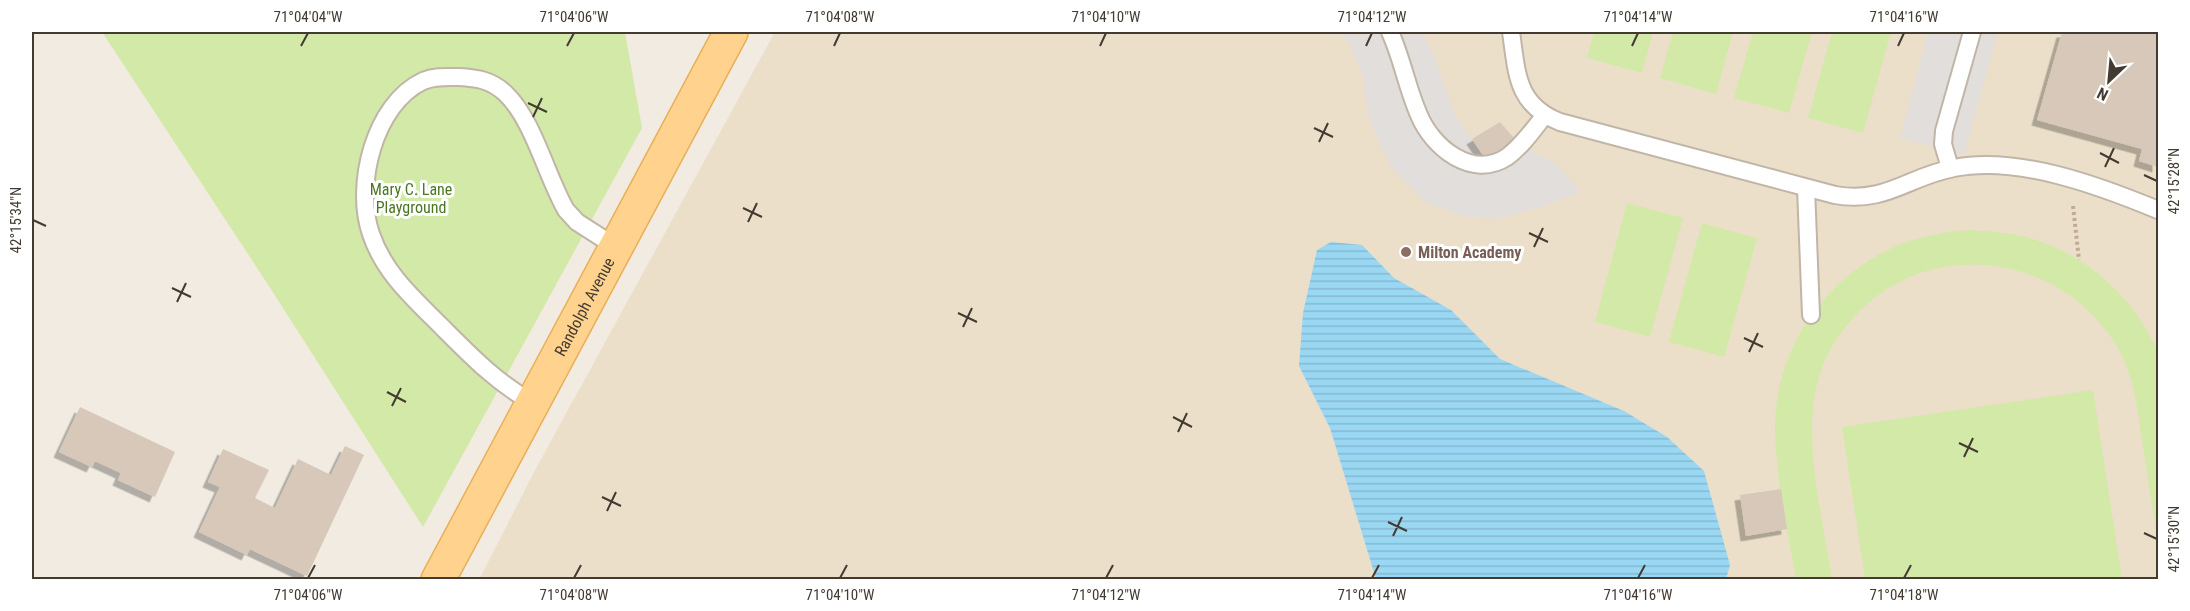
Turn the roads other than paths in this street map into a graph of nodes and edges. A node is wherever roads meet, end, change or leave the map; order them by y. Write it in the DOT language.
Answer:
graph roads {
  1 [pos="731,32"];
  2 [pos="1390,32"];
  3 [pos="1511,32"];
  4 [pos="1972,32"];
  5 [pos="1544,116"];
  6 [pos="1950,168"];
  7 [pos="1806,188"];
  8 [pos="2158,210"];
  9 [pos="616,247"];
  10 [pos="1811,315"];
  11 [pos="533,403"];
  12 [pos="438,579"];
  1 -- 9 [label="main road, Randolph Avenue"];
  2 -- 5 [label="lane"];
  3 -- 5 [label="lane"];
  4 -- 6 [label="lane"];
  5 -- 7 [label="lane"];
  6 -- 7 [label="lane"];
  6 -- 8 [label="lane"];
  7 -- 10 [label="lane"];
  9 -- 11 [label="main road, Randolph Avenue"];
  9 -- 11 [label="lane"];
  11 -- 12 [label="main road, Randolph Avenue"];
}
